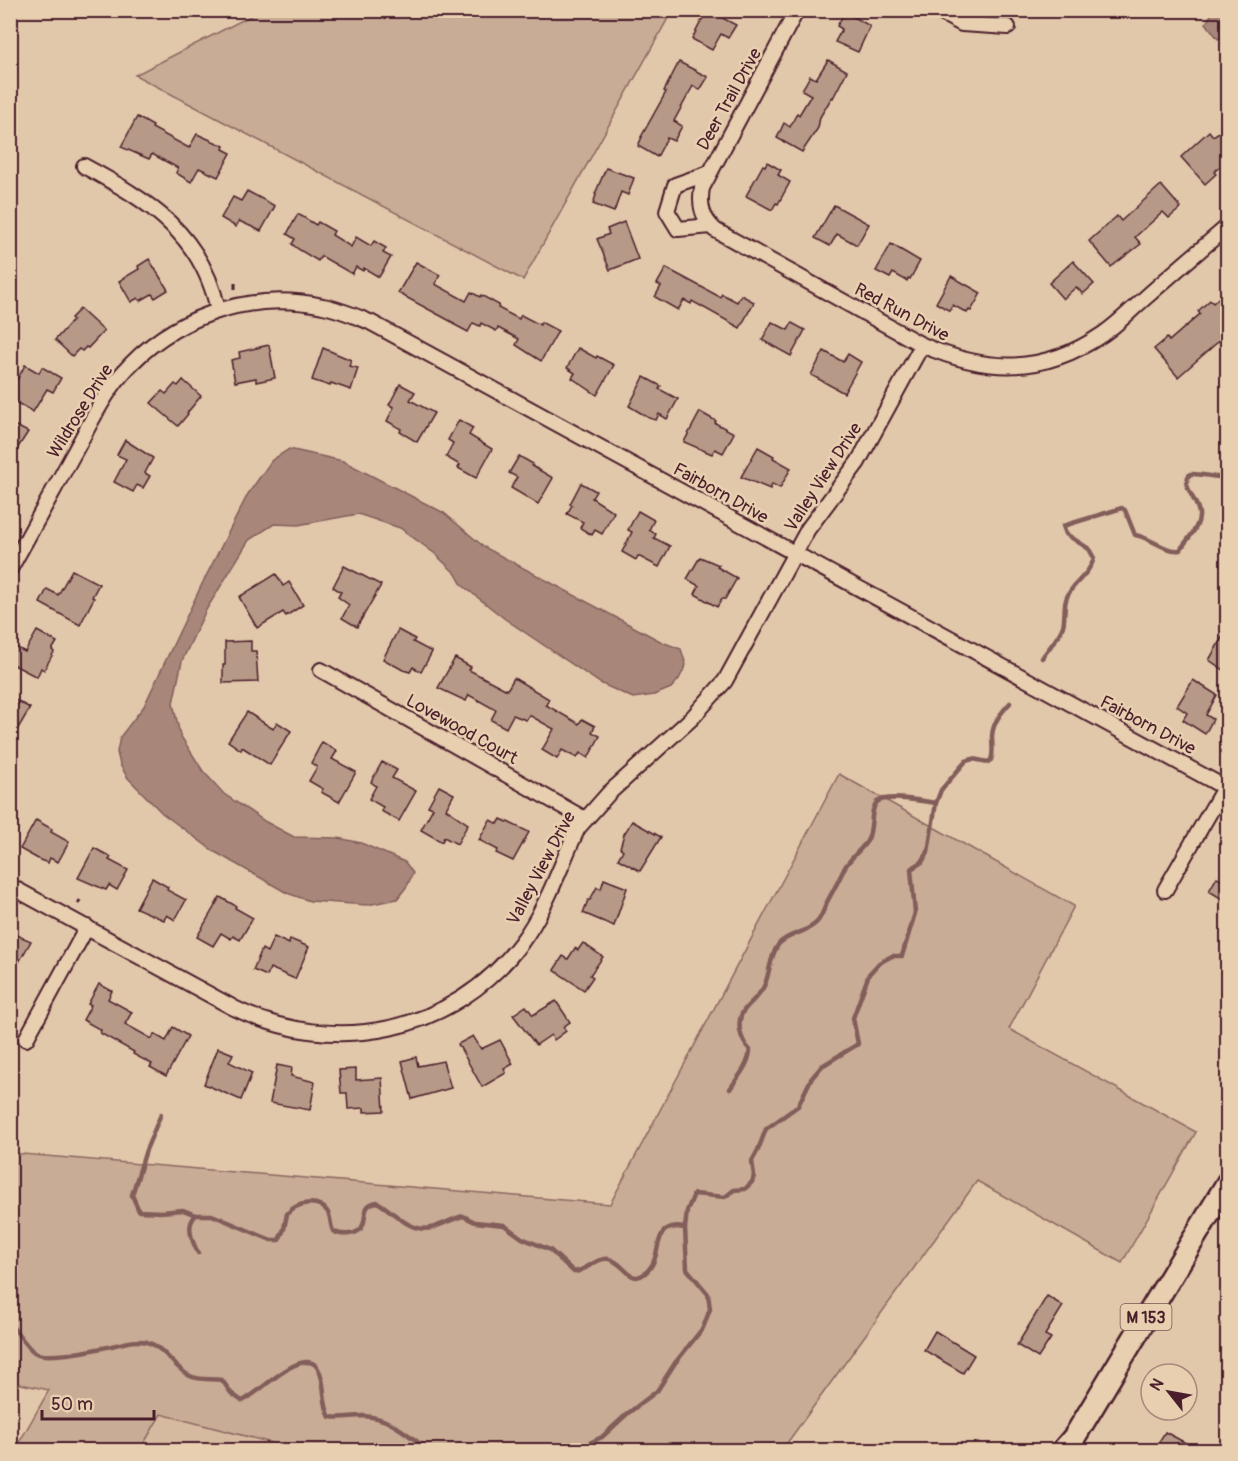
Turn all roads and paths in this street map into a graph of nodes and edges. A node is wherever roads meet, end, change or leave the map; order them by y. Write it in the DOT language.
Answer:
graph roads {
  1 [pos="797,10"];
  2 [pos="936,10"];
  3 [pos="1008,27"];
  4 [pos="84,166"];
  5 [pos="709,173"];
  6 [pos="707,221"];
  7 [pos="1227,226"];
  8 [pos="235,283"];
  9 [pos="235,291"];
  10 [pos="218,310"];
  11 [pos="922,345"];
  12 [pos="794,554"];
  13 [pos="10,569"];
  14 [pos="321,670"];
  15 [pos="1226,784"];
  16 [pos="585,819"];
  17 [pos="10,886"];
  18 [pos="1164,890"];
  19 [pos="87,927"];
  20 [pos="26,1039"];
  21 [pos="1227,1182"];
  22 [pos="1064,1450"];
  1 -- 5 [label="street, Deer Trail Drive"];
  2 -- 3 [label="street"];
  4 -- 10 [label="street"];
  5 -- 6 [label="street, Deer Trail Drive"];
  5 -- 6 [label="street, Deer Trail Drive"];
  6 -- 11 [label="street, Red Run Drive"];
  7 -- 11 [label="street, Red Run Drive"];
  8 -- 9 [label="path"];
  10 -- 12 [label="street, Fairborn Drive"];
  10 -- 13 [label="street, Wildrose Drive"];
  11 -- 12 [label="street, Valley View Drive"];
  12 -- 15 [label="street, Fairborn Drive"];
  12 -- 16 [label="street, Valley View Drive"];
  14 -- 16 [label="street, Lovewood Court"];
  15 -- 18 [label="street"];
  16 -- 19 [label="street, Valley View Drive"];
  17 -- 19 [label="street, Valley View Drive"];
  19 -- 20 [label="street"];
  21 -- 22 [label="main road, M 153"];
}
